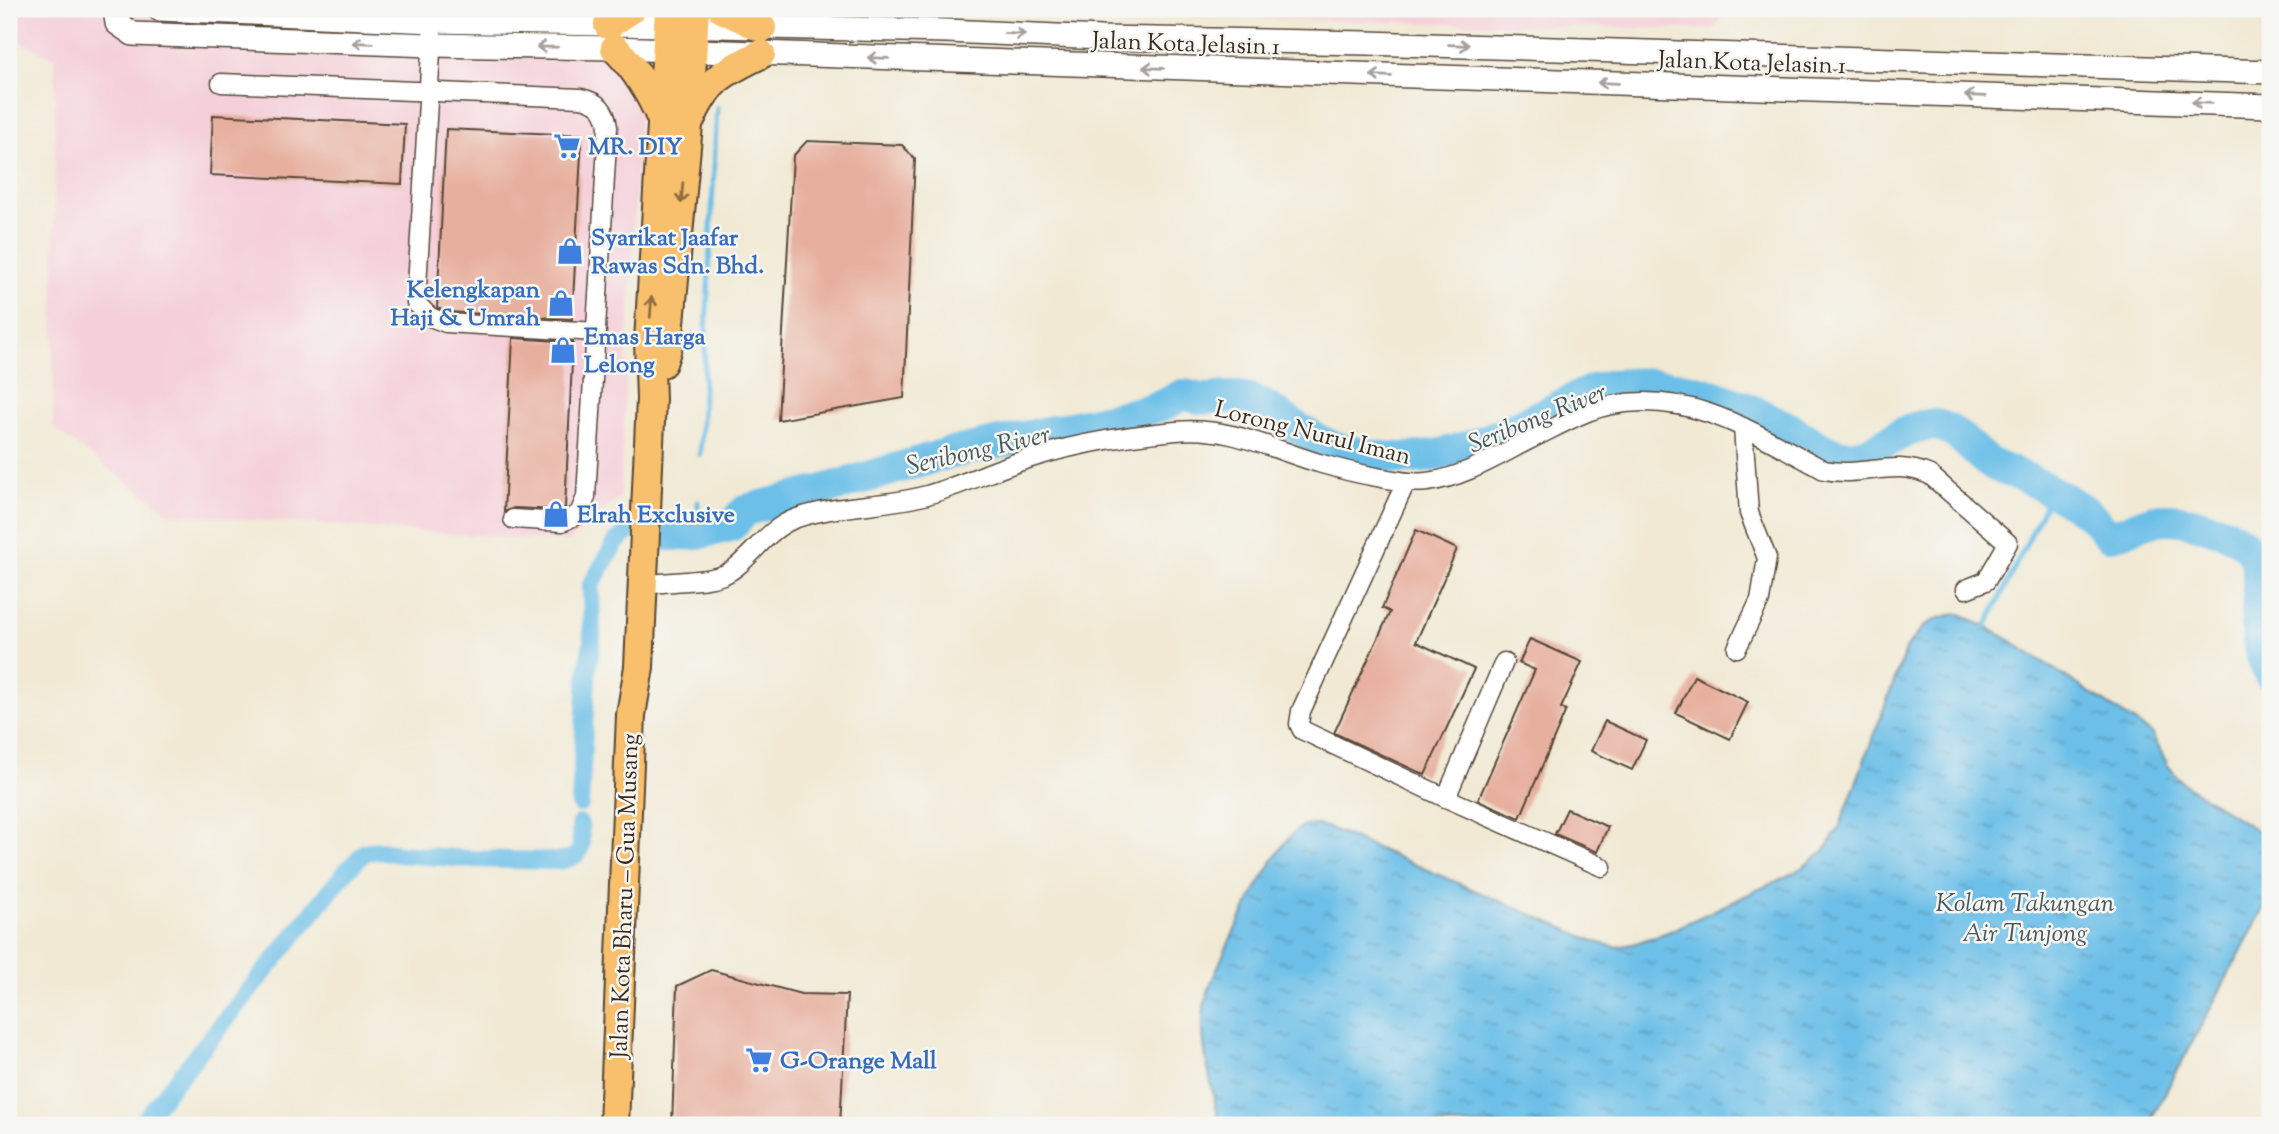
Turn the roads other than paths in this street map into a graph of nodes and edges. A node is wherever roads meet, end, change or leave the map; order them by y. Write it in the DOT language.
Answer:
graph roads {
  1 [pos="115,9"];
  2 [pos="159,9"];
  3 [pos="632,9"];
  4 [pos="722,9"];
  5 [pos="433,21"];
  6 [pos="681,28"];
  7 [pos="612,36"];
  8 [pos="761,41"];
  9 [pos="431,45"];
  10 [pos="2270,72"];
  11 [pos="220,83"];
  12 [pos="428,93"];
  13 [pos="2270,106"];
  14 [pos="676,124"];
  15 [pos="597,332"];
  16 [pos="1743,427"];
  17 [pos="1406,482"];
  18 [pos="513,519"];
  19 [pos="642,586"];
  20 [pos="1966,589"];
  21 [pos="1737,648"];
  22 [pos="1504,662"];
  23 [pos="639,667"];
  24 [pos="1446,798"];
  25 [pos="1602,867"];
  26 [pos="614,1125"];
  27 [pos="633,1125"];
  9 -- 1 [label="street, one-way"];
  2 -- 5 [label="street"];
  3 -- 7 [label="main road"];
  4 -- 8 [label="main road"];
  5 -- 7 [label="street"];
  5 -- 9 [label="street"];
  6 -- 7 [label="street"];
  6 -- 8 [label="street"];
  6 -- 14 [label="main road, Jalan Kota Bharu – Gua Musang"];
  7 -- 9 [label="street, one-way"];
  7 -- 14 [label="main road"];
  8 -- 10 [label="street, Jalan Kota Jelasin 1, one-way"];
  13 -- 8 [label="street, Jalan Kota Jelasin 1, one-way"];
  8 -- 14 [label="main road"];
  9 -- 12 [label="street"];
  11 -- 12 [label="street"];
  12 -- 15 [label="street"];
  12 -- 15 [label="street"];
  14 -- 19 [label="main road, Jalan Kota Bharu – Gua Musang"];
  15 -- 18 [label="street"];
  16 -- 17 [label="street, Lorong Nurul Iman"];
  16 -- 20 [label="street, Lorong Nurul Iman"];
  16 -- 21 [label="street"];
  17 -- 19 [label="street, Lorong Nurul Iman"];
  17 -- 24 [label="street"];
  19 -- 23 [label="main road, Jalan Kota Bharu – Gua Musang"];
  22 -- 24 [label="street"];
  23 -- 26 [label="main road, Jalan Kota Bharu – Gua Musang"];
  23 -- 27 [label="main road, Jalan Kota Bharu – Gua Musang"];
  24 -- 25 [label="street"];
}
